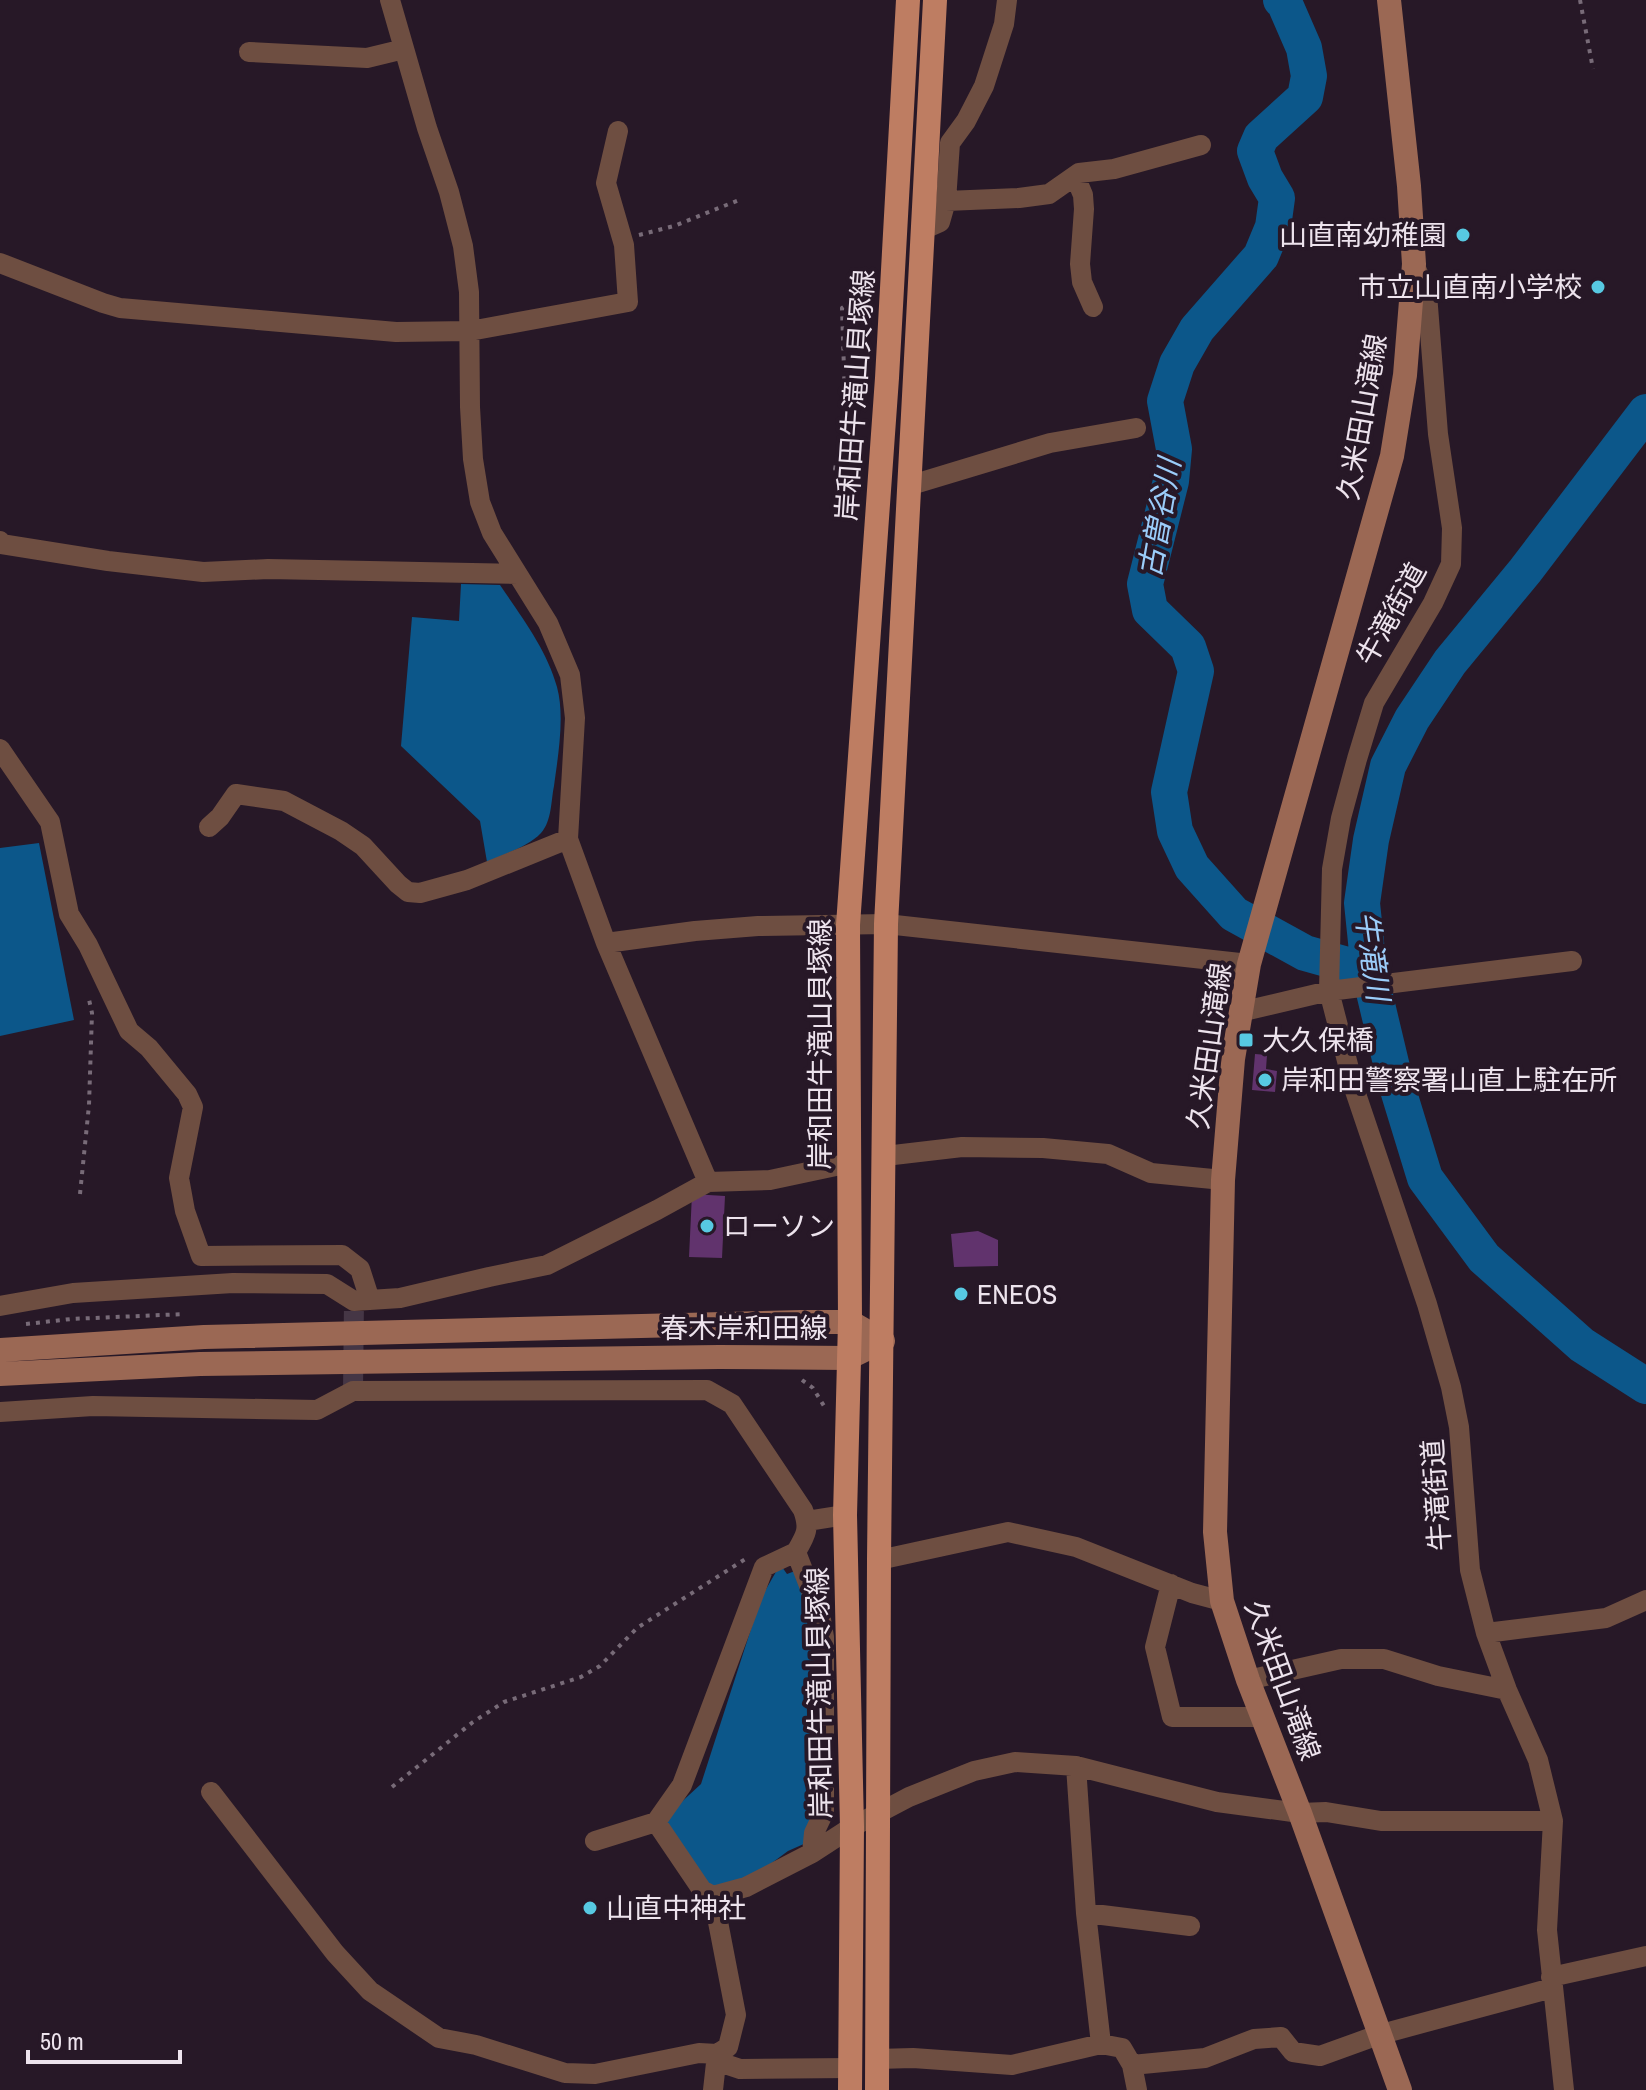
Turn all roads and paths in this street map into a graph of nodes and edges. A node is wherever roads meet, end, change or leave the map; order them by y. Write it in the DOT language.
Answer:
graph roads {
  1 [pos="390,0"];
  2 [pos="908,0"];
  3 [pos="935,0"];
  4 [pos="1007,0"];
  5 [pos="1389,0"];
  6 [pos="1580,0"];
  7 [pos="404,49"];
  8 [pos="249,52"];
  9 [pos="1593,69"];
  10 [pos="618,131"];
  11 [pos="1201,145"];
  12 [pos="1075,176"];
  13 [pos="739,200"];
  14 [pos="946,201"];
  15 [pos="922,230"];
  16 [pos="621,239"];
  17 [pos="0,263"];
  18 [pos="1414,264"];
  19 [pos="893,274"];
  20 [pos="1093,307"];
  21 [pos="470,331"];
  22 [pos="1405,375"];
  23 [pos="1434,381"];
  24 [pos="1136,428"];
  25 [pos="908,486"];
  26 [pos="878,506"];
  27 [pos="0,541"];
  28 [pos="517,574"];
  29 [pos="0,749"];
  30 [pos="209,827"];
  31 [pos="568,839"];
  32 [pos="886,924"];
  33 [pos="848,925"];
  34 [pos="606,943"];
  35 [pos="1252,954"];
  36 [pos="1572,961"];
  37 [pos="86,985"];
  38 [pos="1334,990"];
  39 [pos="1240,1012"];
  40 [pos="885,1156"];
  41 [pos="850,1163"];
  42 [pos="1223,1180"];
  43 [pos="708,1182"];
  44 [pos="80,1194"];
  45 [pos="370,1300"];
  46 [pos="0,1306"];
  47 [pos="850,1322"];
  48 [pos="883,1341"];
  49 [pos="0,1350"];
  50 [pos="848,1358"];
  51 [pos="0,1374"];
  52 [pos="0,1412"];
  53 [pos="845,1515"];
  54 [pos="807,1521"];
  55 [pos="796,1552"];
  56 [pos="754,1553"];
  57 [pos="879,1560"];
  58 [pos="1171,1584"];
  59 [pos="1646,1600"];
  60 [pos="1222,1601"];
  61 [pos="1486,1633"];
  62 [pos="1248,1680"];
  63 [pos="1507,1690"];
  64 [pos="1262,1717"];
  65 [pos="1076,1766"];
  66 [pos="392,1787"];
  67 [pos="211,1792"];
  68 [pos="878,1813"];
  69 [pos="1300,1813"];
  70 [pos="1553,1821"];
  71 [pos="656,1822"];
  72 [pos="852,1827"];
  73 [pos="595,1841"];
  74 [pos="812,1853"];
  75 [pos="713,1896"];
  76 [pos="1086,1913"];
  77 [pos="1190,1926"];
  78 [pos="1646,1956"];
  79 [pos="1551,1982"];
  80 [pos="1378,2035"];
  81 [pos="1101,2044"];
  82 [pos="716,2058"];
  83 [pos="877,2059"];
  84 [pos="1132,2065"];
  85 [pos="850,2079"];
  86 [pos="713,2090"];
  87 [pos="877,2090"];
  88 [pos="1137,2090"];
  89 [pos="1400,2090"];
  90 [pos="1564,2090"];
  1 -- 7 [label="street"];
  2 -- 19 [label="main road, 岸和田牛滝山貝塚線"];
  3 -- 15 [label="main road, 岸和田牛滝山貝塚線"];
  4 -- 14 [label="street"];
  5 -- 18 [label="street, 久米田山滝線"];
  6 -- 9 [label="path"];
  7 -- 8 [label="street"];
  7 -- 21 [label="street"];
  10 -- 16 [label="street"];
  11 -- 12 [label="street"];
  12 -- 14 [label="street"];
  12 -- 20 [label="street"];
  13 -- 16 [label="path"];
  14 -- 15 [label="street"];
  15 -- 25 [label="main road, 岸和田牛滝山貝塚線"];
  16 -- 21 [label="street"];
  17 -- 21 [label="street"];
  18 -- 22 [label="street, 久米田山滝線"];
  18 -- 23 [label="street, 牛滝街道"];
  19 -- 26 [label="main road, 岸和田牛滝山貝塚線"];
  19 -- 26 [label="path"];
  21 -- 28 [label="street"];
  22 -- 23 [label="street"];
  22 -- 35 [label="street, 久米田山滝線"];
  23 -- 38 [label="street, 牛滝街道"];
  24 -- 25 [label="street"];
  25 -- 32 [label="main road, 岸和田牛滝山貝塚線"];
  26 -- 33 [label="main road, 岸和田牛滝山貝塚線"];
  27 -- 28 [label="street"];
  28 -- 31 [label="street"];
  29 -- 45 [label="street"];
  30 -- 31 [label="street"];
  31 -- 34 [label="street"];
  32 -- 33 [label="street"];
  32 -- 35 [label="street"];
  32 -- 40 [label="main road, 岸和田牛滝山貝塚線"];
  33 -- 34 [label="street"];
  33 -- 41 [label="main road, 岸和田牛滝山貝塚線"];
  34 -- 43 [label="street"];
  35 -- 39 [label="street, 久米田山滝線"];
  36 -- 38 [label="street"];
  37 -- 44 [label="path"];
  38 -- 39 [label="street"];
  38 -- 61 [label="street, 牛滝街道"];
  39 -- 42 [label="street, 久米田山滝線"];
  40 -- 42 [label="street"];
  40 -- 48 [label="main road, 岸和田牛滝山貝塚線"];
  41 -- 43 [label="street"];
  41 -- 47 [label="main road, 岸和田牛滝山貝塚線"];
  42 -- 60 [label="street, 久米田山滝線"];
  43 -- 45 [label="street"];
  45 -- 46 [label="street"];
  47 -- 48 [label="street, 春木岸和田線"];
  47 -- 49 [label="street, 春木岸和田線"];
  47 -- 50 [label="main road, 岸和田牛滝山貝塚線"];
  48 -- 50 [label="street, 春木岸和田線"];
  48 -- 57 [label="main road, 岸和田牛滝山貝塚線"];
  50 -- 51 [label="street, 春木岸和田線"];
  50 -- 53 [label="main road, 岸和田牛滝山貝塚線"];
  52 -- 54 [label="street"];
  53 -- 54 [label="street"];
  53 -- 72 [label="main road, 岸和田牛滝山貝塚線"];
  54 -- 55 [label="street"];
  55 -- 71 [label="street"];
  55 -- 74 [label="street"];
  56 -- 66 [label="path"];
  57 -- 58 [label="street"];
  57 -- 68 [label="main road, 岸和田牛滝山貝塚線"];
  58 -- 60 [label="street"];
  58 -- 64 [label="street"];
  59 -- 61 [label="street"];
  60 -- 62 [label="street, 久米田山滝線"];
  61 -- 63 [label="street, 牛滝街道"];
  62 -- 63 [label="street"];
  62 -- 64 [label="street, 久米田山滝線"];
  63 -- 70 [label="street, 牛滝街道"];
  64 -- 69 [label="street, 久米田山滝線"];
  65 -- 68 [label="street"];
  65 -- 69 [label="street"];
  65 -- 76 [label="street"];
  67 -- 82 [label="street"];
  68 -- 72 [label="street"];
  68 -- 83 [label="main road, 岸和田牛滝山貝塚線"];
  69 -- 70 [label="street"];
  69 -- 80 [label="street, 久米田山滝線"];
  70 -- 79 [label="street, 牛滝街道"];
  71 -- 73 [label="street"];
  71 -- 75 [label="street"];
  72 -- 74 [label="street"];
  72 -- 85 [label="main road, 岸和田牛滝山貝塚線"];
  74 -- 75 [label="street"];
  75 -- 82 [label="street"];
  76 -- 77 [label="street"];
  76 -- 81 [label="street"];
  78 -- 79 [label="street"];
  79 -- 80 [label="street"];
  79 -- 90 [label="street, 牛滝街道"];
  80 -- 84 [label="street"];
  80 -- 89 [label="street, 久米田山滝線"];
  81 -- 83 [label="street"];
  81 -- 84 [label="street"];
  82 -- 85 [label="street"];
  82 -- 86 [label="street"];
  83 -- 87 [label="main road, 岸和田牛滝山貝塚線"];
  84 -- 88 [label="street"];
}
